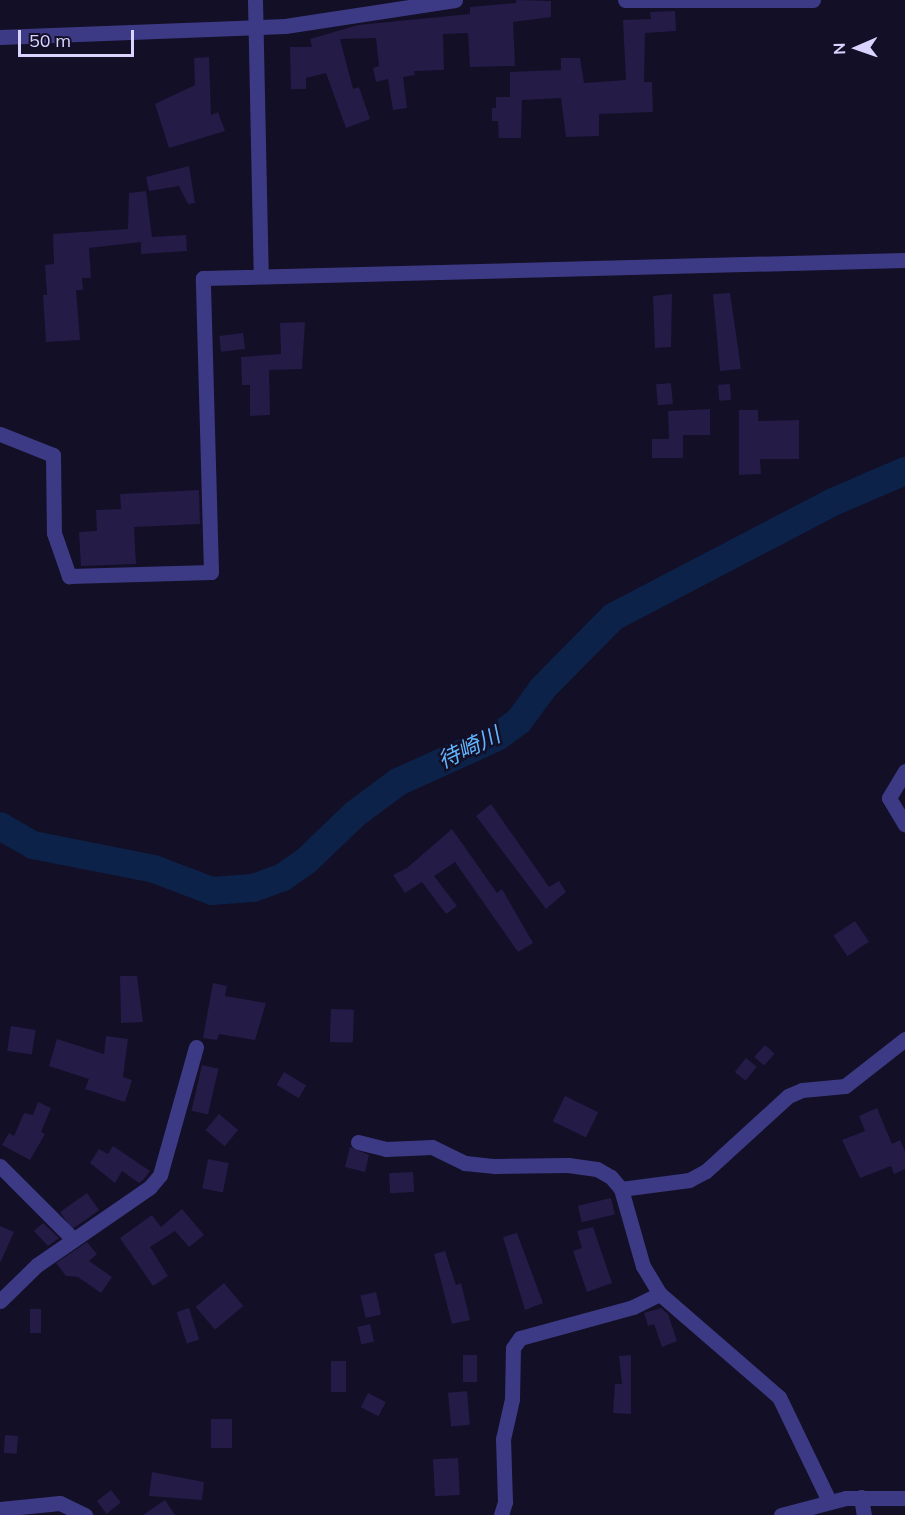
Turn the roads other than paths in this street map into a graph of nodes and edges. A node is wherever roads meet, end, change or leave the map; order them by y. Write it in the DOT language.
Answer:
graph roads {
  1 [pos="255,0"];
  2 [pos="455,0"];
  3 [pos="625,0"];
  4 [pos="813,0"];
  5 [pos="255,29"];
  6 [pos="0,37"];
  7 [pos="905,260"];
  8 [pos="261,275"];
  9 [pos="0,434"];
  10 [pos="905,771"];
  11 [pos="905,825"];
  12 [pos="905,1039"];
  13 [pos="196,1047"];
  14 [pos="358,1142"];
  15 [pos="0,1166"];
  16 [pos="621,1189"];
  17 [pos="73,1239"];
  18 [pos="660,1294"];
  19 [pos="0,1301"];
  20 [pos="861,1497"];
  21 [pos="905,1498"];
  22 [pos="830,1501"];
  23 [pos="0,1509"];
  24 [pos="86,1515"];
  25 [pos="501,1515"];
  26 [pos="781,1515"];
  27 [pos="864,1515"];
  1 -- 5 [label="street"];
  2 -- 5 [label="street"];
  3 -- 4 [label="street"];
  5 -- 6 [label="street"];
  5 -- 8 [label="street"];
  7 -- 8 [label="street"];
  8 -- 9 [label="street"];
  10 -- 11 [label="street"];
  12 -- 16 [label="street"];
  13 -- 17 [label="street"];
  14 -- 16 [label="street"];
  15 -- 17 [label="street"];
  16 -- 18 [label="street"];
  17 -- 19 [label="street"];
  18 -- 22 [label="street"];
  18 -- 25 [label="street"];
  20 -- 21 [label="street"];
  20 -- 22 [label="street"];
  20 -- 27 [label="street"];
  22 -- 26 [label="street"];
  23 -- 24 [label="street"];
}
